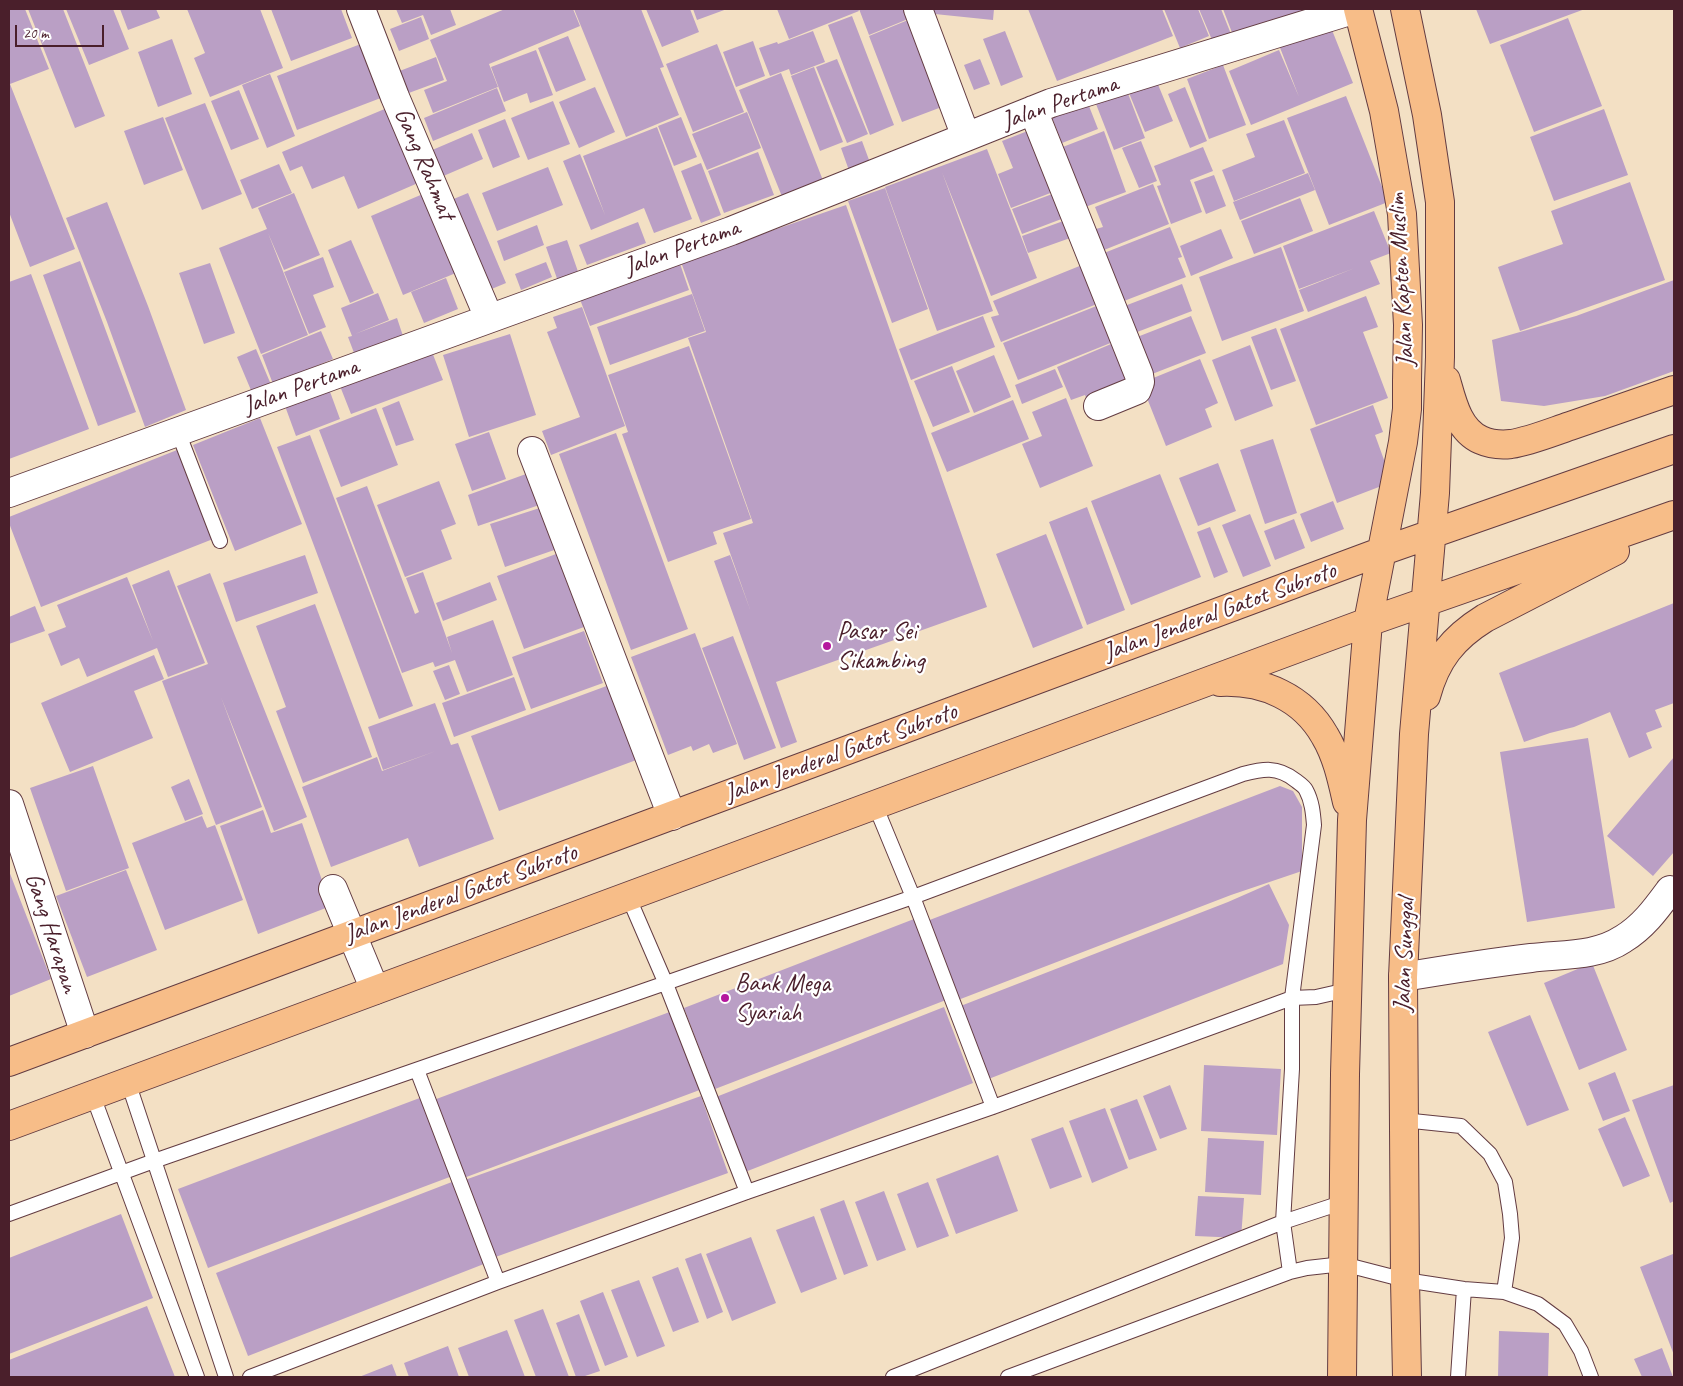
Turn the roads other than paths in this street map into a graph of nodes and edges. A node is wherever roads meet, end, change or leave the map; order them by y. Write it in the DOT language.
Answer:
graph roads {
  1 [pos="361,9"];
  2 [pos="918,9"];
  3 [pos="1357,9"];
  4 [pos="1405,9"];
  5 [pos="1033,110"];
  6 [pos="966,137"];
  7 [pos="489,318"];
  8 [pos="1440,357"];
  9 [pos="1674,390"];
  10 [pos="1098,406"];
  11 [pos="178,432"];
  12 [pos="1674,449"];
  13 [pos="532,451"];
  14 [pos="9,493"];
  15 [pos="1674,515"];
  16 [pos="1674,521"];
  17 [pos="1433,534"];
  18 [pos="220,542"];
  19 [pos="1380,552"];
  20 [pos="1426,602"];
  21 [pos="1368,622"];
  22 [pos="1206,683"];
  23 [pos="1414,734"];
  24 [pos="9,804"];
  25 [pos="875,805"];
  26 [pos="672,816"];
  27 [pos="1352,820"];
  28 [pos="333,889"];
  29 [pos="1670,890"];
  30 [pos="628,896"];
  31 [pos="913,897"];
  32 [pos="353,934"];
  33 [pos="1403,977"];
  34 [pos="666,984"];
  35 [pos="375,990"];
  36 [pos="1347,990"];
  37 [pos="1292,998"];
  38 [pos="85,1034"];
  39 [pos="9,1062"];
  40 [pos="417,1070"];
  41 [pos="128,1082"];
  42 [pos="93,1096"];
  43 [pos="993,1107"];
  44 [pos="1403,1120"];
  45 [pos="9,1126"];
  46 [pos="154,1161"];
  47 [pos="121,1174"];
  48 [pos="747,1192"];
  49 [pos="1344,1202"];
  50 [pos="9,1214"];
  51 [pos="1283,1222"];
  52 [pos="1343,1264"];
  53 [pos="1290,1272"];
  54 [pos="1405,1280"];
  55 [pos="498,1282"];
  56 [pos="1464,1289"];
  57 [pos="1504,1292"];
  58 [pos="197,1377"];
  59 [pos="226,1377"];
  60 [pos="250,1377"];
  61 [pos="893,1377"];
  62 [pos="1008,1377"];
  63 [pos="1342,1377"];
  64 [pos="1408,1377"];
  65 [pos="1458,1377"];
  66 [pos="1591,1377"];
  1 -- 7 [label="street, Gang Rahmat"];
  2 -- 6 [label="street"];
  3 -- 5 [label="street, Jalan Pertama"];
  3 -- 19 [label="main road, Jalan Kapten Muslim"];
  4 -- 8 [label="main road, Jalan Kapten Muslim"];
  5 -- 6 [label="street, Jalan Pertama"];
  5 -- 10 [label="street"];
  6 -- 7 [label="street, Jalan Pertama"];
  7 -- 11 [label="street, Jalan Pertama"];
  8 -- 9 [label="main road"];
  8 -- 17 [label="main road, Jalan Kapten Muslim"];
  11 -- 14 [label="street, Jalan Pertama"];
  11 -- 18 [label="lane"];
  12 -- 17 [label="main road, Jalan Jenderal Gatot Subroto"];
  13 -- 26 [label="street"];
  15 -- 20 [label="main road"];
  16 -- 23 [label="main road"];
  17 -- 19 [label="main road, Jalan Jenderal Gatot Subroto"];
  17 -- 20 [label="main road, Jalan Sunggal"];
  19 -- 21 [label="main road"];
  19 -- 26 [label="main road, Jalan Jenderal Gatot Subroto"];
  20 -- 21 [label="main road"];
  20 -- 23 [label="main road, Jalan Sunggal"];
  21 -- 22 [label="main road"];
  21 -- 27 [label="main road"];
  22 -- 25 [label="main road"];
  22 -- 27 [label="main road"];
  23 -- 33 [label="main road, Jalan Sunggal"];
  24 -- 38 [label="street, Gang Harapan"];
  25 -- 30 [label="main road"];
  25 -- 31 [label="lane"];
  26 -- 32 [label="main road, Jalan Jenderal Gatot Subroto"];
  27 -- 36 [label="main road"];
  28 -- 32 [label="street"];
  29 -- 33 [label="street"];
  30 -- 34 [label="lane"];
  30 -- 35 [label="main road"];
  31 -- 34 [label="lane"];
  31 -- 37 [label="lane"];
  31 -- 43 [label="lane"];
  32 -- 35 [label="street"];
  32 -- 38 [label="main road, Jalan Jenderal Gatot Subroto"];
  33 -- 44 [label="main road, Jalan Sunggal"];
  34 -- 40 [label="lane"];
  34 -- 48 [label="lane"];
  35 -- 41 [label="main road"];
  36 -- 37 [label="lane"];
  36 -- 49 [label="main road"];
  37 -- 43 [label="lane"];
  37 -- 51 [label="lane"];
  38 -- 39 [label="main road, Jalan Jenderal Gatot Subroto"];
  40 -- 46 [label="lane"];
  40 -- 55 [label="lane"];
  41 -- 42 [label="main road"];
  41 -- 46 [label="lane"];
  42 -- 45 [label="main road"];
  42 -- 47 [label="lane"];
  43 -- 48 [label="lane"];
  44 -- 54 [label="main road, Jalan Sunggal"];
  44 -- 57 [label="lane"];
  46 -- 47 [label="lane"];
  46 -- 59 [label="lane"];
  47 -- 50 [label="lane"];
  47 -- 58 [label="lane"];
  48 -- 55 [label="lane"];
  49 -- 51 [label="lane"];
  49 -- 52 [label="main road"];
  51 -- 53 [label="lane"];
  51 -- 61 [label="lane"];
  52 -- 53 [label="lane"];
  52 -- 54 [label="lane"];
  52 -- 63 [label="main road"];
  53 -- 62 [label="lane"];
  54 -- 56 [label="lane"];
  54 -- 64 [label="main road, Jalan Sunggal"];
  55 -- 60 [label="lane"];
  56 -- 57 [label="lane"];
  56 -- 65 [label="lane"];
  57 -- 66 [label="lane"];
}
